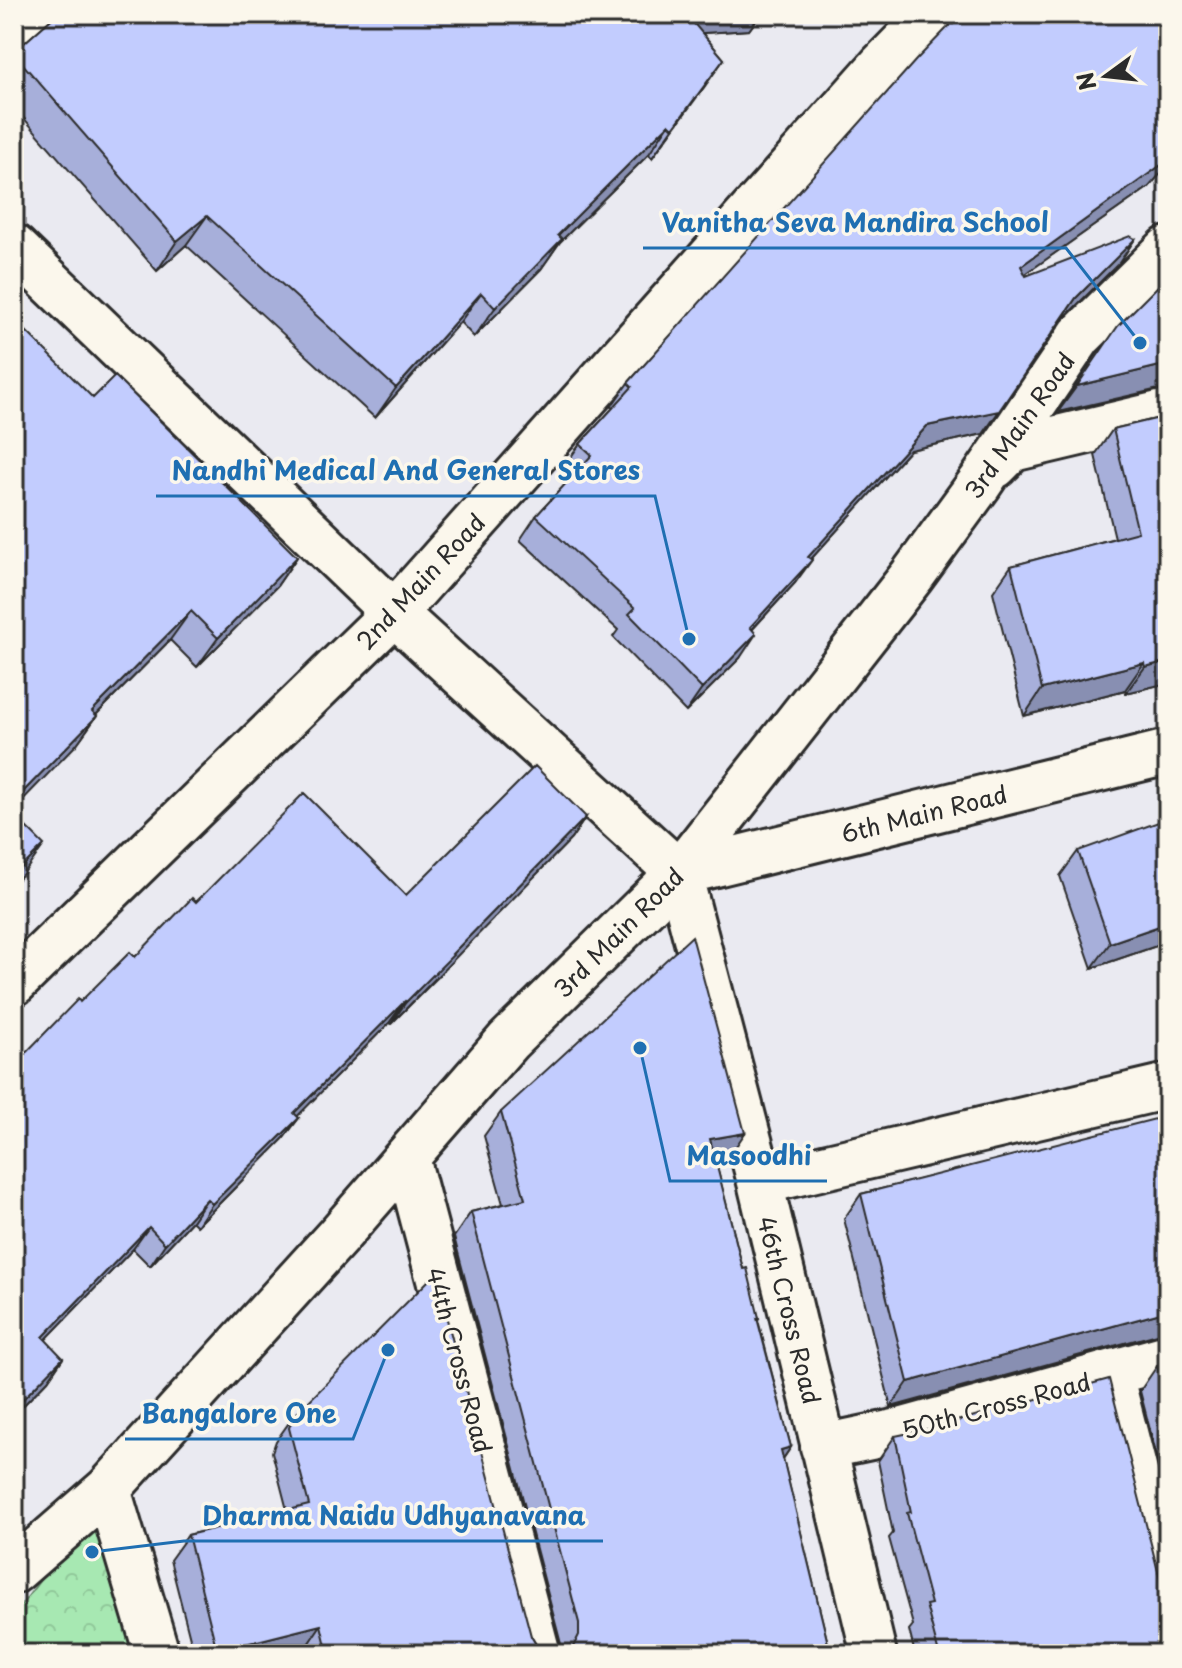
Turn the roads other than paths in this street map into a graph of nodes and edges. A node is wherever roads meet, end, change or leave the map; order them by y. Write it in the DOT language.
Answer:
graph roads {
  1 [pos="31,14"];
  2 [pos="932,14"];
  3 [pos="14,32"];
  4 [pos="14,247"];
  5 [pos="1168,249"];
  6 [pos="1168,412"];
  7 [pos="980,483"];
  8 [pos="394,613"];
  9 [pos="1168,752"];
  10 [pos="679,873"];
  11 [pos="14,983"];
  12 [pos="1168,1086"];
  13 [pos="407,1158"];
  14 [pos="760,1182"];
  15 [pos="1168,1357"];
  16 [pos="1110,1374"];
  17 [pos="823,1447"];
  18 [pos="108,1489"];
  19 [pos="14,1571"];
  20 [pos="1168,1601"];
  21 [pos="157,1654"];
  22 [pos="538,1654"];
  23 [pos="874,1654"];
  1 -- 3 [label="street"];
  2 -- 8 [label="street, 2nd Main Road"];
  4 -- 8 [label="street"];
  5 -- 7 [label="street, 3rd Main Road"];
  6 -- 7 [label="street"];
  7 -- 10 [label="street, 3rd Main Road"];
  8 -- 10 [label="street"];
  8 -- 11 [label="street, 2nd Main Road"];
  9 -- 10 [label="street, 6th Main Road"];
  10 -- 13 [label="street, 3rd Main Road"];
  10 -- 14 [label="street, 46th Cross Road"];
  12 -- 14 [label="street"];
  13 -- 18 [label="street, 3rd Main Road"];
  13 -- 22 [label="street, 44th Cross Road"];
  14 -- 17 [label="street, 46th Cross Road"];
  15 -- 16 [label="street, 50th Cross Road"];
  16 -- 17 [label="street, 50th Cross Road"];
  16 -- 20 [label="street"];
  17 -- 23 [label="street, 46th Cross Road"];
  18 -- 19 [label="street, 3rd Main Road"];
  18 -- 21 [label="street"];
}
